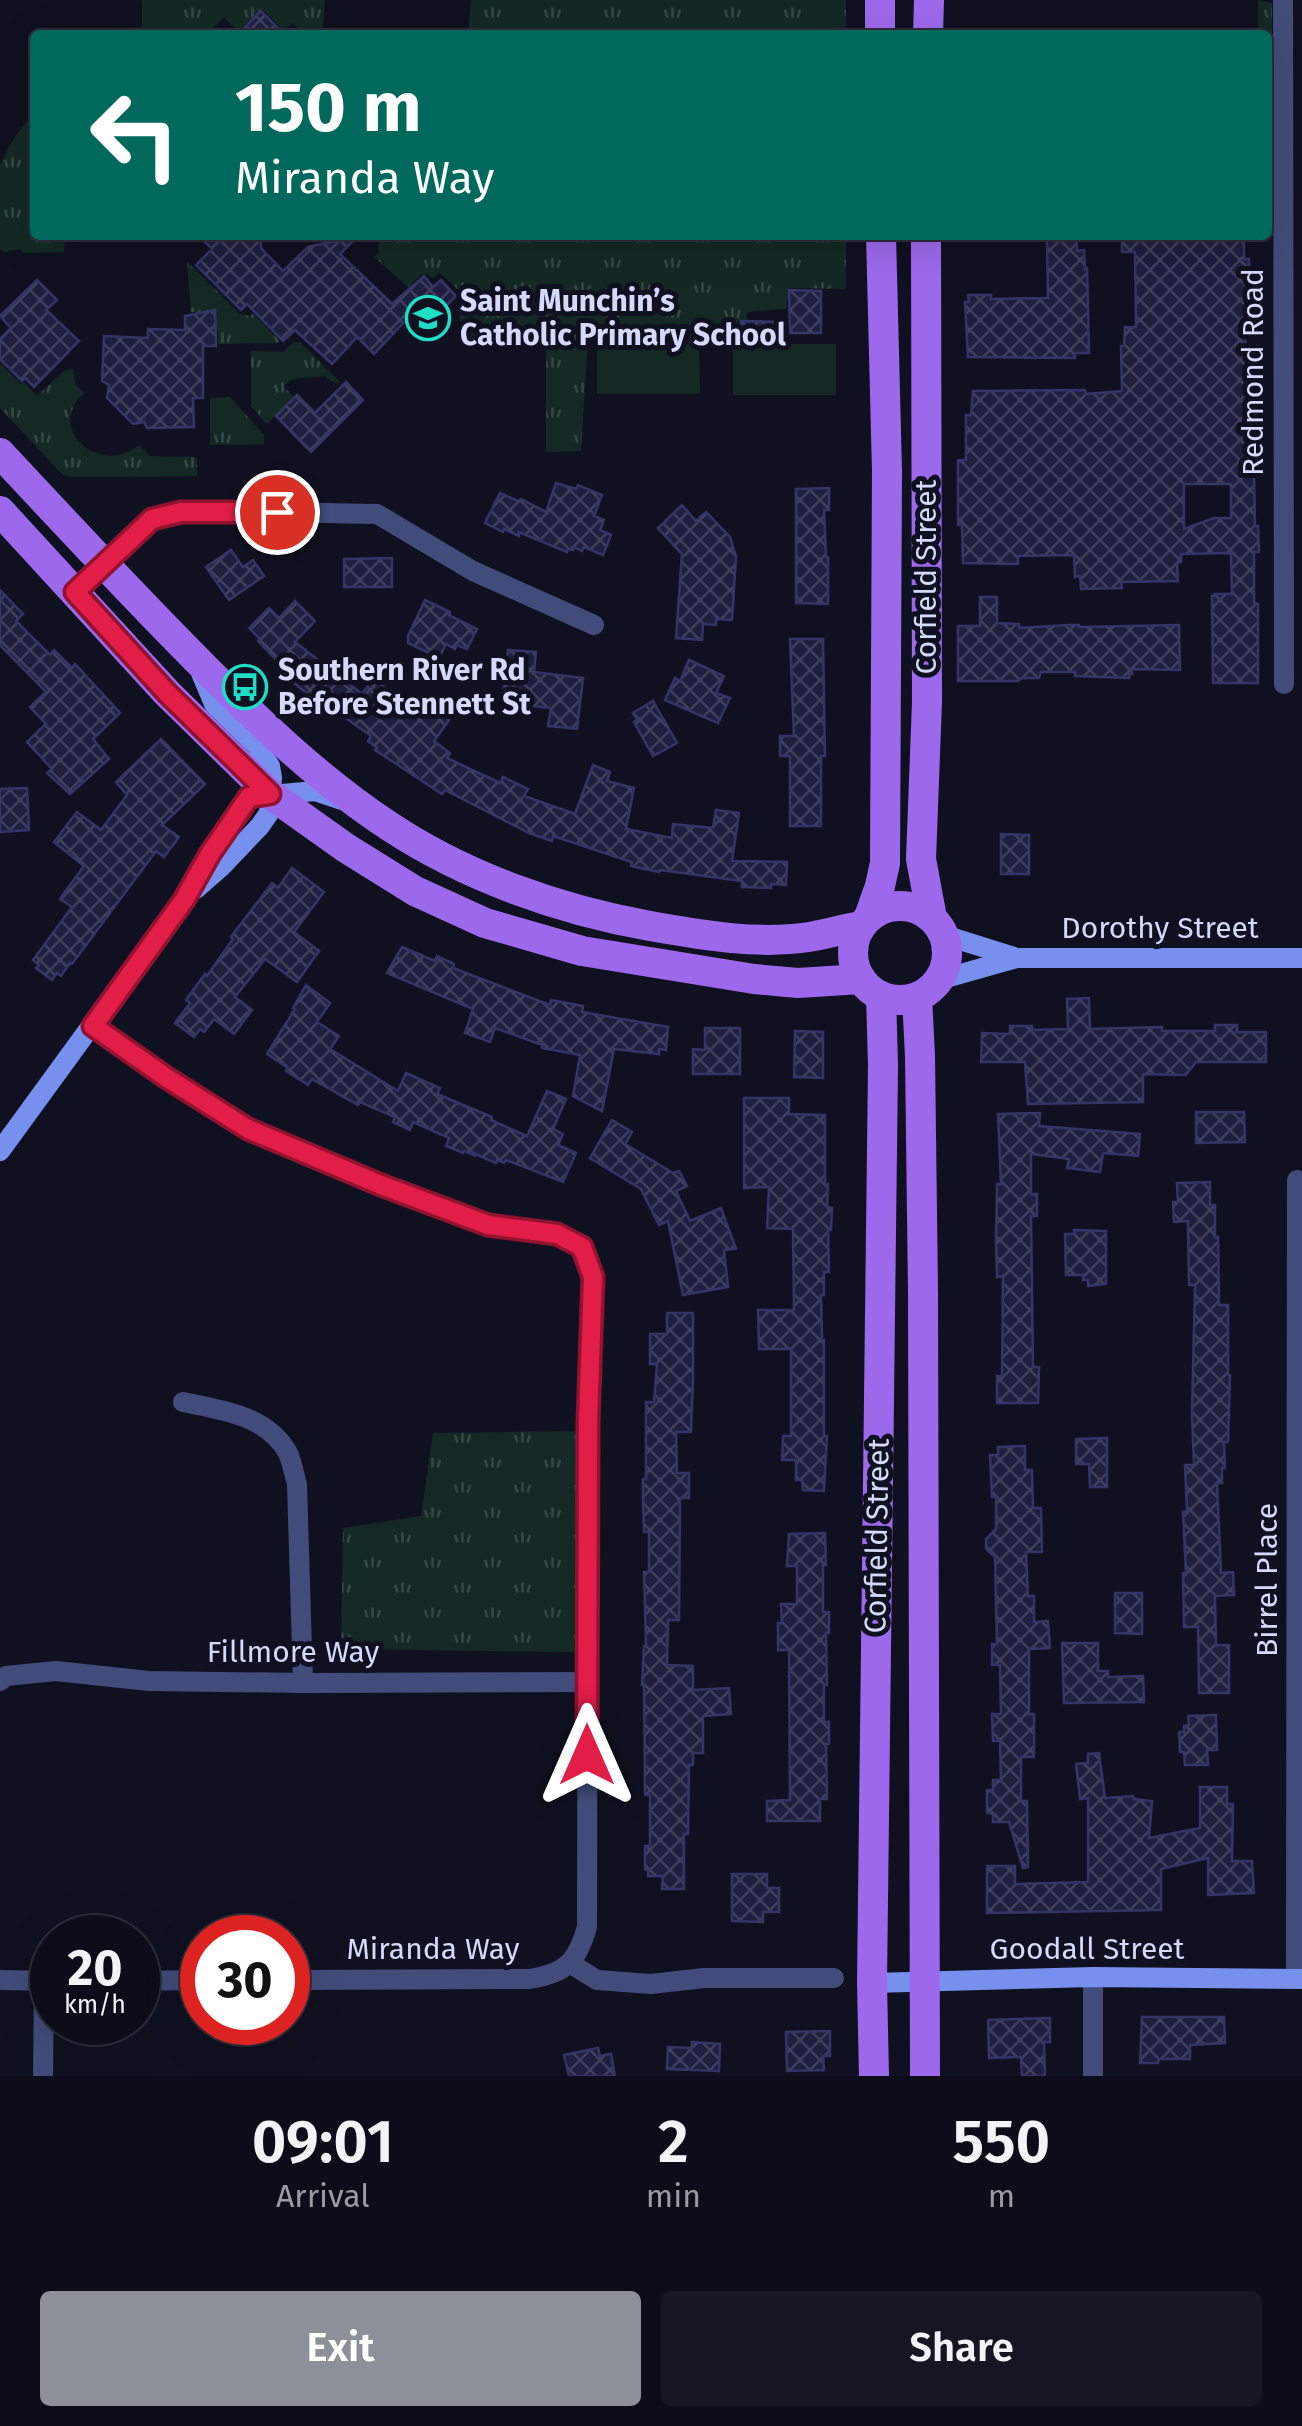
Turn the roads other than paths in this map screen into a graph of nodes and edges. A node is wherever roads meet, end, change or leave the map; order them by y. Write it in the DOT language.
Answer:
graph roads {
  1 [pos="880,0"];
  2 [pos="928,0"];
  3 [pos="1284,0"];
  4 [pos="880,30"];
  5 [pos="928,30"];
  6 [pos="881,240"];
  7 [pos="926,240"];
  8 [pos="1293,347"];
  9 [pos="0,453"];
  10 [pos="0,511"];
  11 [pos="104,564"];
  12 [pos="75,592"];
  13 [pos="594,624"];
  14 [pos="194,657"];
  15 [pos="1284,684"];
  16 [pos="270,794"];
  17 [pos="361,807"];
  18 [pos="865,921"];
  19 [pos="938,927"];
  20 [pos="1017,958"];
  21 [pos="1302,958"];
  22 [pos="871,987"];
  23 [pos="928,988"];
  24 [pos="93,1026"];
  25 [pos="0,1151"];
  26 [pos="1297,1180"];
  27 [pos="182,1402"];
  28 [pos="0,1681"];
  29 [pos="588,1682"];
  30 [pos="303,1683"];
  31 [pos="571,1964"];
  32 [pos="1093,1976"];
  33 [pos="834,1978"];
  34 [pos="1299,1979"];
  35 [pos="0,1980"];
  36 [pos="30,1980"];
  37 [pos="310,1980"];
  38 [pos="924,1981"];
  39 [pos="872,1983"];
  40 [pos="45,2045"];
  41 [pos="43,2076"];
  42 [pos="874,2076"];
  43 [pos="925,2076"];
  44 [pos="1093,2076"];
  1 -- 4 [label="main road"];
  2 -- 5 [label="main road"];
  3 -- 8 [label="street, Redmond Road"];
  6 -- 18 [label="main road, Corfield Street"];
  7 -- 19 [label="main road, Corfield Street"];
  8 -- 15 [label="street, Redmond Road"];
  9 -- 11 [label="main road"];
  10 -- 12 [label="main road"];
  11 -- 12 [label="street"];
  11 -- 13 [label="street"];
  11 -- 14 [label="main road"];
  12 -- 16 [label="main road"];
  14 -- 16 [label="street"];
  14 -- 17 [label="main road"];
  16 -- 17 [label="street"];
  16 -- 22 [label="main road"];
  16 -- 24 [label="street"];
  17 -- 18 [label="main road"];
  18 -- 19 [label="main road"];
  18 -- 22 [label="main road"];
  19 -- 20 [label="street, Dorothy Street"];
  19 -- 23 [label="main road"];
  20 -- 21 [label="street, Dorothy Street"];
  20 -- 23 [label="street, Dorothy Street"];
  22 -- 23 [label="main road"];
  22 -- 39 [label="main road, Corfield Street"];
  23 -- 38 [label="main road, Corfield Street"];
  24 -- 25 [label="street"];
  24 -- 29 [label="street"];
  26 -- 34 [label="street, Birrel Place"];
  27 -- 30 [label="street"];
  28 -- 30 [label="street, Fillmore Way"];
  29 -- 30 [label="street, Fillmore Way"];
  29 -- 31 [label="street"];
  31 -- 33 [label="street"];
  31 -- 37 [label="street, Miranda Way"];
  32 -- 34 [label="street, Goodall Street"];
  32 -- 38 [label="street, Goodall Street"];
  32 -- 44 [label="street"];
  35 -- 36 [label="street"];
  38 -- 39 [label="street, Goodall Street"];
  38 -- 43 [label="main road, Corfield Street"];
  39 -- 42 [label="main road, Corfield Street"];
  40 -- 41 [label="street"];
}
